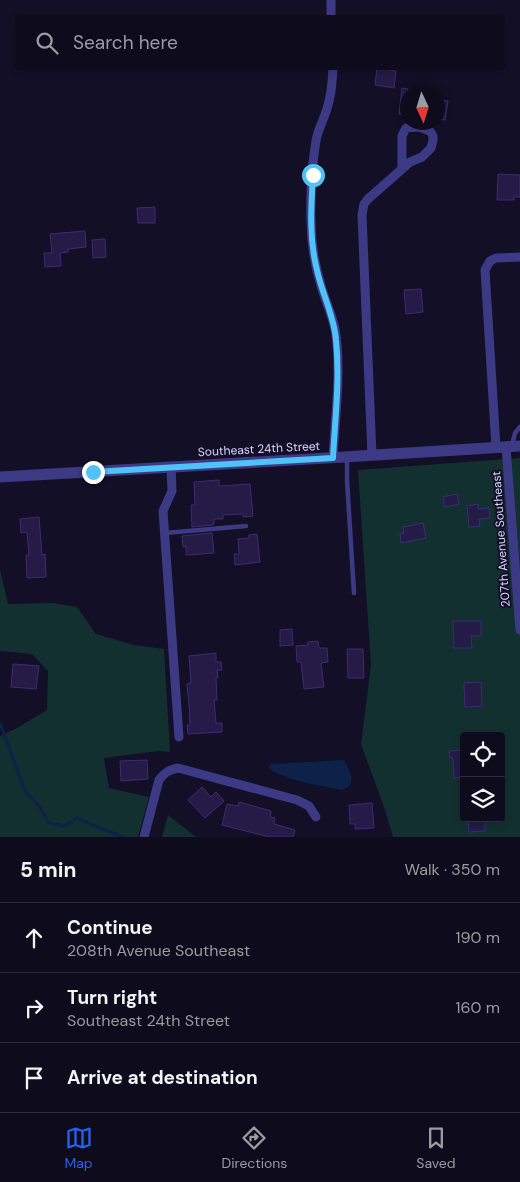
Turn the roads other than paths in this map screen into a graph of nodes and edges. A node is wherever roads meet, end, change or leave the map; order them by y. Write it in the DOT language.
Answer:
graph roads {
  1 [pos="331,0"];
  2 [pos="332,15"];
  3 [pos="333,70"];
  4 [pos="402,169"];
  5 [pos="520,257"];
  6 [pos="520,427"];
  7 [pos="508,447"];
  8 [pos="372,456"];
  9 [pos="347,457"];
  10 [pos="333,458"];
  11 [pos="170,468"];
  12 [pos="0,477"];
  13 [pos="246,526"];
  14 [pos="165,533"];
  15 [pos="354,593"];
  16 [pos="520,630"];
  17 [pos="179,737"];
  18 [pos="316,817"];
  19 [pos="144,837"];
  1 -- 2 [label="street"];
  3 -- 10 [label="street"];
  4 -- 4 [label="street"];
  4 -- 8 [label="street"];
  5 -- 7 [label="street, 207th Avenue Southeast"];
  6 -- 7 [label="lane"];
  7 -- 8 [label="street, Southeast 24th Street"];
  7 -- 16 [label="street, 207th Avenue Southeast"];
  8 -- 9 [label="street, Southeast 24th Street"];
  9 -- 10 [label="street, Southeast 24th Street"];
  9 -- 15 [label="lane"];
  10 -- 11 [label="street, Southeast 24th Street"];
  11 -- 12 [label="street, Southeast 24th Street"];
  11 -- 14 [label="street"];
  13 -- 14 [label="lane"];
  14 -- 17 [label="street"];
  18 -- 19 [label="street"];
}
